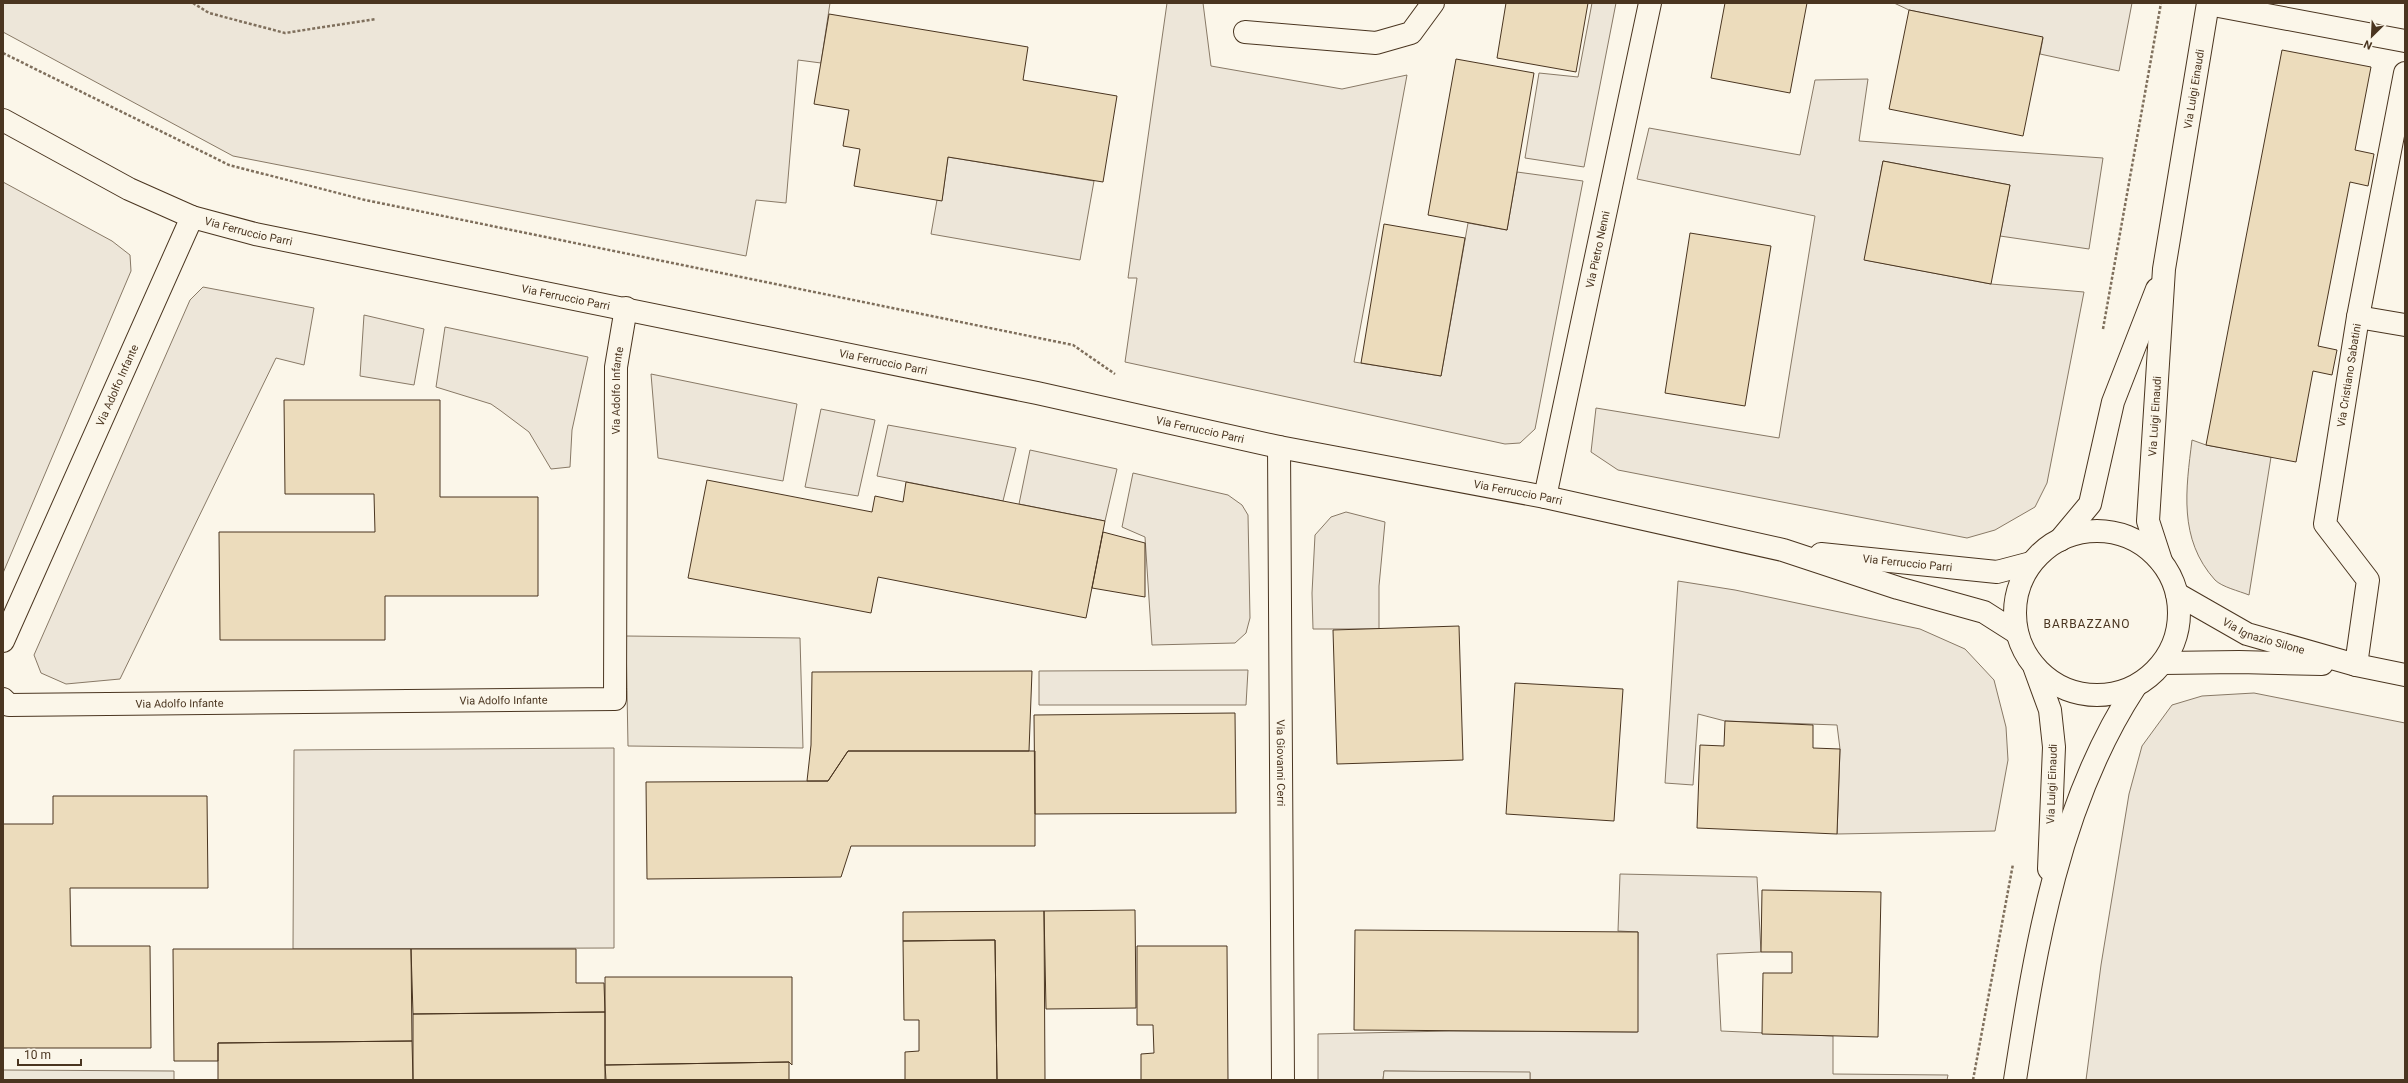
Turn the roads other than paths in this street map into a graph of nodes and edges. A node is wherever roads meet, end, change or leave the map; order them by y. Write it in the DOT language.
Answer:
graph roads {
  1 [pos="1434,3"];
  2 [pos="1650,3"];
  3 [pos="2208,4"];
  4 [pos="1245,32"];
  5 [pos="2405,41"];
  6 [pos="2405,73"];
  7 [pos="3,120"];
  8 [pos="192,217"];
  9 [pos="2164,269"];
  10 [pos="626,308"];
  11 [pos="2358,317"];
  12 [pos="2405,325"];
  13 [pos="1279,447"];
  14 [pos="1545,497"];
  15 [pos="2060,540"];
  16 [pos="1783,550"];
  17 [pos="2160,561"];
  18 [pos="2031,563"];
  19 [pos="2177,594"];
  20 [pos="2017,633"];
  21 [pos="3,641"];
  22 [pos="2163,663"];
  23 [pos="2356,665"];
  24 [pos="2034,666"];
  25 [pos="2405,675"];
  26 [pos="2135,687"];
  27 [pos="3,699"];
  28 [pos="2047,906"];
  29 [pos="1283,1080"];
  30 [pos="2015,1080"];
  1 -- 4 [label="street"];
  2 -- 14 [label="street, Via Pietro Nenni"];
  3 -- 5 [label="street"];
  3 -- 9 [label="street, Via Luigi Einaudi"];
  6 -- 11 [label="street, Via Cristiano Sabatini"];
  7 -- 8 [label="street, Via Ferruccio Parri"];
  8 -- 10 [label="street, Via Ferruccio Parri"];
  8 -- 21 [label="street, Via Adolfo Infante"];
  9 -- 15 [label="street, Via Luigi Einaudi"];
  9 -- 17 [label="street, Via Luigi Einaudi"];
  10 -- 13 [label="street, Via Ferruccio Parri"];
  10 -- 27 [label="street, Via Adolfo Infante"];
  11 -- 12 [label="street"];
  11 -- 23 [label="street, Via Cristiano Sabatini"];
  13 -- 14 [label="street, Via Ferruccio Parri"];
  13 -- 29 [label="street, Via Giovanni Cerri"];
  14 -- 16 [label="street, Via Ferruccio Parri"];
  15 -- 17 [label="street"];
  15 -- 18 [label="street"];
  16 -- 18 [label="street, Via Ferruccio Parri"];
  16 -- 20 [label="street, Via Ferruccio Parri"];
  17 -- 19 [label="street"];
  18 -- 20 [label="street"];
  19 -- 22 [label="street"];
  19 -- 23 [label="street, Via Ignazio Silone"];
  20 -- 24 [label="street"];
  22 -- 23 [label="street, Via Ignazio Silone"];
  22 -- 26 [label="street"];
  23 -- 25 [label="street, Via Ignazio Silone"];
  24 -- 26 [label="street"];
  24 -- 28 [label="street, Via Luigi Einaudi"];
  26 -- 28 [label="street, Via Luigi Einaudi"];
  28 -- 30 [label="street, Via Luigi Einaudi"];
}
